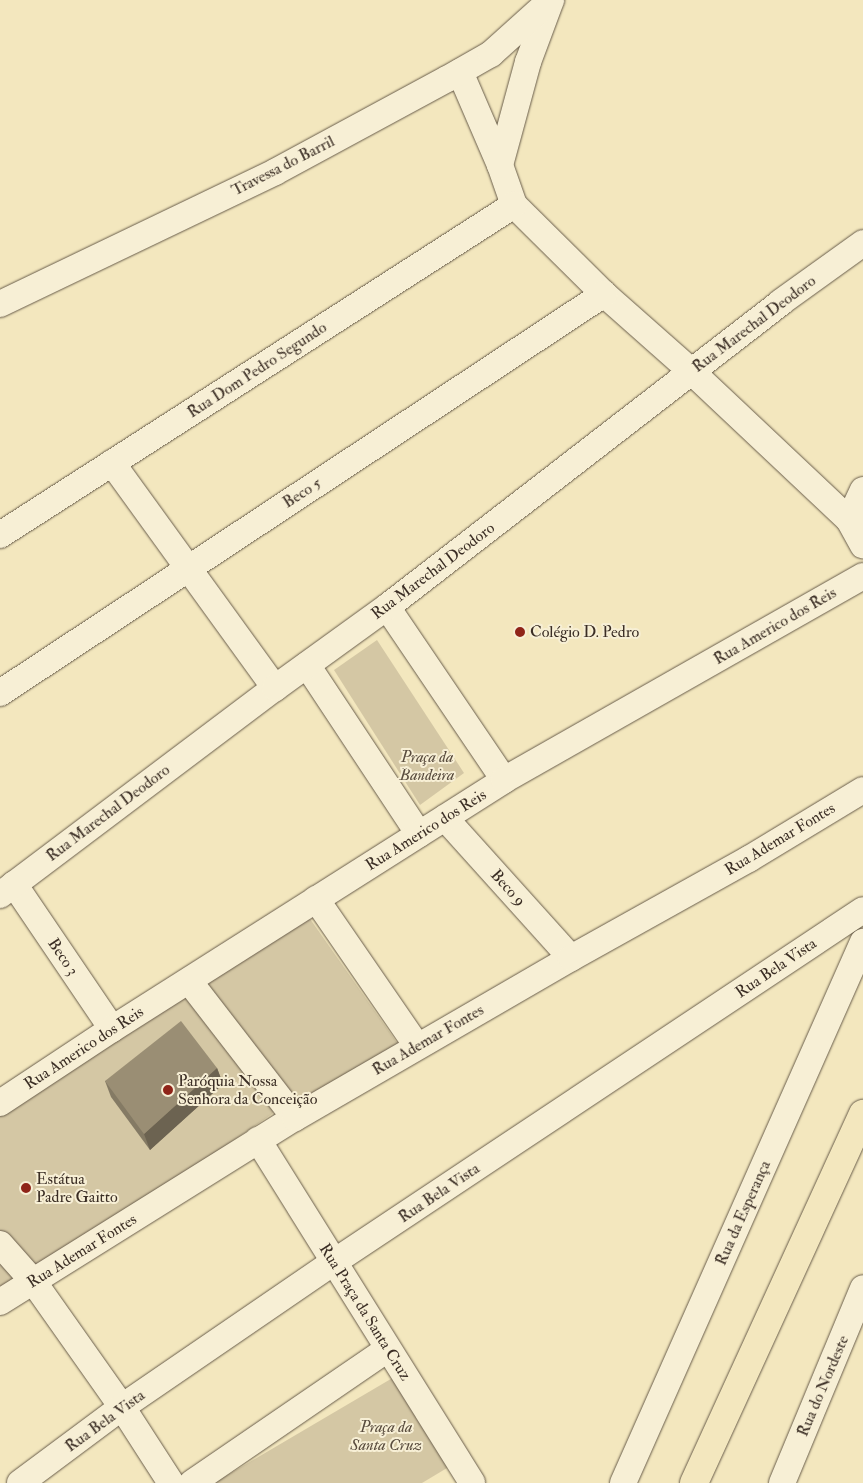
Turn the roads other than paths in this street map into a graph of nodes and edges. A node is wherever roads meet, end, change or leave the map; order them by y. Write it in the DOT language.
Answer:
graph roads {
  1 [pos="551,0"];
  2 [pos="460,72"];
  3 [pos="500,165"];
  4 [pos="514,206"];
  5 [pos="863,243"];
  6 [pos="604,294"];
  7 [pos="0,304"];
  8 [pos="691,371"];
  9 [pos="112,463"];
  10 [pos="863,490"];
  11 [pos="850,520"];
  12 [pos="0,535"];
  13 [pos="863,545"];
  14 [pos="188,568"];
  15 [pos="863,576"];
  16 [pos="387,607"];
  17 [pos="307,665"];
  18 [pos="275,688"];
  19 [pos="0,693"];
  20 [pos="504,780"];
  21 [pos="863,790"];
  22 [pos="445,818"];
  23 [pos="419,834"];
  24 [pos="7,890"];
  25 [pos="316,899"];
  26 [pos="863,910"];
  27 [pos="863,942"];
  28 [pos="571,958"];
  29 [pos="189,981"];
  30 [pos="112,1029"];
  31 [pos="418,1046"];
  32 [pos="0,1104"];
  33 [pos="863,1114"];
  34 [pos="295,1118"];
  35 [pos="258,1140"];
  36 [pos="0,1244"];
  37 [pos="334,1262"];
  38 [pos="33,1281"];
  39 [pos="863,1288"];
  40 [pos="0,1302"];
  41 [pos="388,1349"];
  42 [pos="122,1407"];
  43 [pos="464,1480"];
  44 [pos="25,1482"];
  45 [pos="171,1483"];
  46 [pos="192,1483"];
  47 [pos="623,1483"];
  48 [pos="694,1483"];
  49 [pos="782,1483"];
  1 -- 2 [label="street, Travessa do Barril"];
  1 -- 3 [label="street"];
  2 -- 3 [label="street"];
  2 -- 7 [label="street, Travessa do Barril"];
  3 -- 4 [label="street"];
  4 -- 6 [label="street"];
  4 -- 9 [label="street, Rua Dom Pedro Segundo"];
  5 -- 8 [label="street, Rua Marechal Deodoro"];
  6 -- 8 [label="street"];
  6 -- 14 [label="street, Beco 5"];
  8 -- 11 [label="street"];
  8 -- 16 [label="street, Rua Marechal Deodoro"];
  9 -- 12 [label="street, Rua Dom Pedro Segundo"];
  9 -- 14 [label="street"];
  10 -- 11 [label="street"];
  11 -- 13 [label="street"];
  14 -- 18 [label="street"];
  14 -- 19 [label="street, Beco 5"];
  15 -- 20 [label="street, Rua Americo dos Reis"];
  16 -- 17 [label="street, Rua Marechal Deodoro"];
  16 -- 20 [label="street"];
  17 -- 18 [label="street, Rua Marechal Deodoro"];
  17 -- 23 [label="street"];
  18 -- 24 [label="street, Rua Marechal Deodoro"];
  20 -- 22 [label="street, Rua Americo dos Reis"];
  21 -- 28 [label="street, Rua Ademar Fontes"];
  22 -- 23 [label="street, Rua Americo dos Reis"];
  22 -- 28 [label="street, Beco 9"];
  23 -- 25 [label="street, Rua Americo dos Reis"];
  24 -- 30 [label="street, Beco 3"];
  25 -- 29 [label="street, Rua Americo dos Reis"];
  25 -- 31 [label="street"];
  26 -- 37 [label="street, Rua Bela Vista"];
  27 -- 47 [label="street, Rua da Esperança"];
  28 -- 31 [label="street, Rua Ademar Fontes"];
  29 -- 30 [label="street, Rua Americo dos Reis"];
  29 -- 34 [label="street"];
  30 -- 32 [label="street, Rua Americo dos Reis"];
  31 -- 34 [label="street, Rua Ademar Fontes"];
  33 -- 48 [label="main road"];
  34 -- 35 [label="street, Rua Ademar Fontes"];
  35 -- 37 [label="street, Rua Praça da Santa Cruz"];
  35 -- 38 [label="street, Rua Ademar Fontes"];
  36 -- 38 [label="street"];
  37 -- 41 [label="street, Rua Praça da Santa Cruz"];
  37 -- 42 [label="street, Rua Bela Vista"];
  38 -- 40 [label="street, Rua Ademar Fontes"];
  38 -- 42 [label="street"];
  39 -- 49 [label="street, Rua do Nordeste"];
  41 -- 43 [label="street, Rua Praça da Santa Cruz"];
  41 -- 46 [label="street"];
  42 -- 44 [label="street, Rua Bela Vista"];
  42 -- 45 [label="street"];
}
